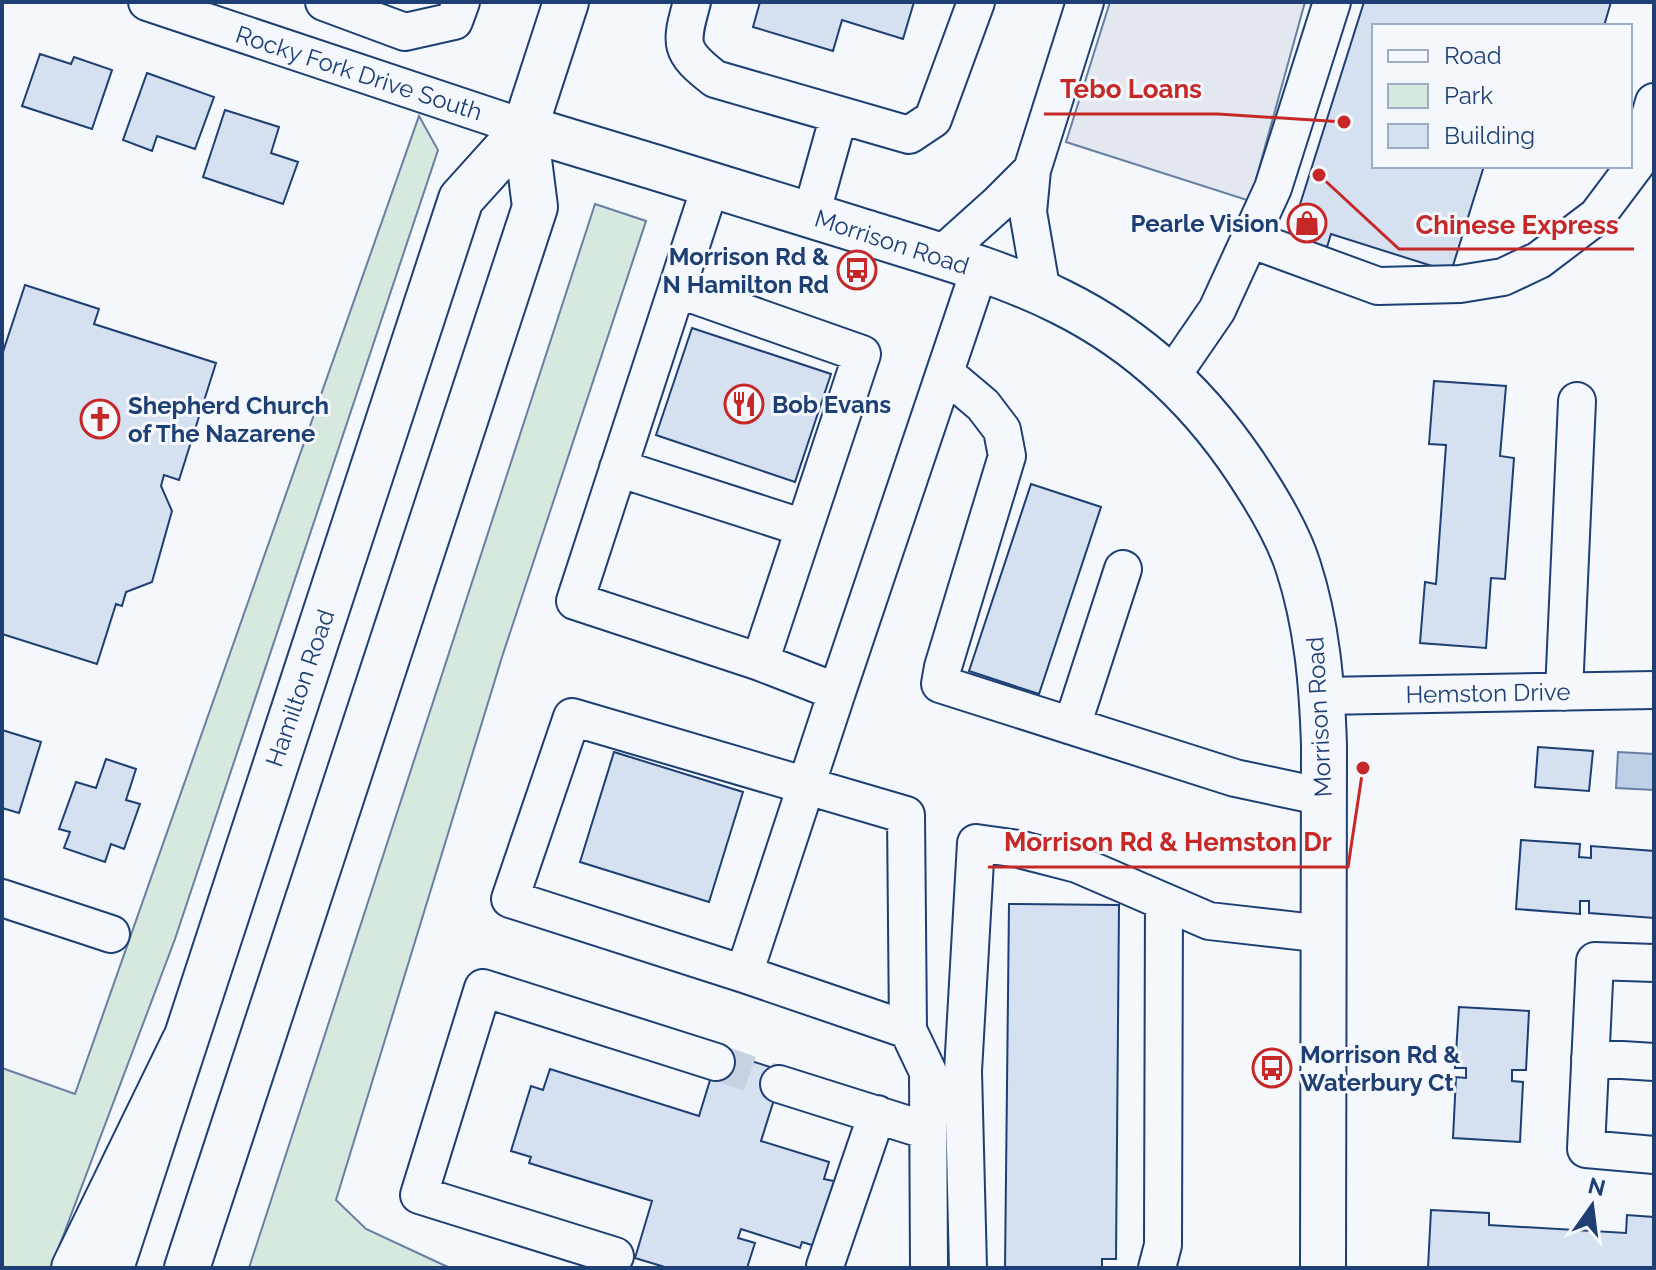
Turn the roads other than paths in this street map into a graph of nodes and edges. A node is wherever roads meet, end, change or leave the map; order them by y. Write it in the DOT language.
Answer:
graph roads {
  1 [pos="324,2"];
  2 [pos="461,2"];
  3 [pos="566,2"];
  4 [pos="692,2"];
  5 [pos="976,2"];
  6 [pos="1332,2"];
  7 [pos="153,3"];
  8 [pos="1077,4"];
  9 [pos="1654,102"];
  10 [pos="839,115"];
  11 [pos="525,128"];
  12 [pos="1032,170"];
  13 [pos="711,184"];
  14 [pos="811,215"];
  15 [pos="1250,239"];
  16 [pos="939,257"];
  17 [pos="979,271"];
  18 [pos="677,289"];
  19 [pos="1042,293"];
  20 [pos="945,373"];
  21 [pos="1171,377"];
  22 [pos="1577,401"];
  23 [pos="618,468"];
  24 [pos="804,528"];
  25 [pos="1123,569"];
  26 [pos="760,662"];
  27 [pos="1654,690"];
  28 [pos="837,692"];
  29 [pos="1564,692"];
  30 [pos="1322,696"];
  31 [pos="1072,726"];
  32 [pos="807,786"];
  33 [pos="1324,797"];
  34 [pos="2,898"];
  35 [pos="1164,902"];
  36 [pos="111,934"];
  37 [pos="1324,934"];
  38 [pos="1654,963"];
  39 [pos="744,974"];
  40 [pos="908,1030"];
  41 [pos="184,1042"];
  42 [pos="1590,1058"];
  43 [pos="716,1062"];
  44 [pos="1654,1062"];
  45 [pos="779,1084"];
  46 [pos="877,1114"];
  47 [pos="928,1131"];
  48 [pos="1654,1155"];
  49 [pos="615,1256"];
  50 [pos="825,1266"];
  51 [pos="74,1268"];
  52 [pos="111,1268"];
  53 [pos="187,1268"];
  54 [pos="929,1268"];
  55 [pos="968,1268"];
  56 [pos="1157,1268"];
  57 [pos="1323,1268"];
  1 -- 2 [label="street"];
  3 -- 11 [label="main road, Hamilton Road"];
  4 -- 10 [label="street"];
  5 -- 10 [label="street"];
  6 -- 15 [label="street"];
  7 -- 11 [label="street, Rocky Fork Drive South"];
  8 -- 12 [label="street"];
  9 -- 15 [label="street"];
  10 -- 14 [label="street"];
  11 -- 13 [label="main road, Morrison Road"];
  11 -- 41 [label="main road, Hamilton Road"];
  11 -- 53 [label="main road, Hamilton Road"];
  12 -- 16 [label="street"];
  12 -- 19 [label="street"];
  13 -- 14 [label="main road, Morrison Road"];
  13 -- 18 [label="street"];
  14 -- 16 [label="main road, Morrison Road"];
  15 -- 21 [label="street"];
  16 -- 17 [label="main road, Morrison Road"];
  17 -- 19 [label="main road, Morrison Road"];
  17 -- 20 [label="street"];
  18 -- 23 [label="street"];
  18 -- 24 [label="street"];
  19 -- 21 [label="main road, Morrison Road"];
  20 -- 28 [label="street"];
  20 -- 31 [label="street"];
  21 -- 30 [label="main road, Morrison Road"];
  22 -- 29 [label="street"];
  23 -- 24 [label="street"];
  23 -- 26 [label="street"];
  24 -- 26 [label="street"];
  25 -- 31 [label="street"];
  26 -- 28 [label="street"];
  27 -- 29 [label="street, Hemston Drive"];
  28 -- 32 [label="street"];
  29 -- 30 [label="street, Hemston Drive"];
  30 -- 33 [label="main road, Morrison Road"];
  31 -- 33 [label="street"];
  32 -- 39 [label="street"];
  32 -- 39 [label="street"];
  32 -- 40 [label="street"];
  33 -- 37 [label="main road, Morrison Road"];
  34 -- 36 [label="street"];
  35 -- 37 [label="street"];
  35 -- 55 [label="street"];
  35 -- 56 [label="street"];
  37 -- 57 [label="main road, Morrison Road"];
  38 -- 42 [label="street"];
  39 -- 40 [label="street"];
  40 -- 47 [label="street"];
  41 -- 51 [label="main road"];
  41 -- 52 [label="main road, Hamilton Road"];
  42 -- 44 [label="street"];
  42 -- 48 [label="street"];
  43 -- 49 [label="street"];
  45 -- 46 [label="street"];
  46 -- 47 [label="street"];
  46 -- 50 [label="street"];
  47 -- 54 [label="street"];
}
